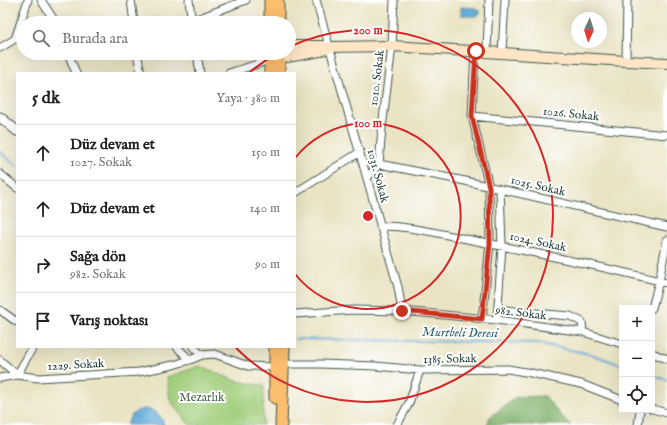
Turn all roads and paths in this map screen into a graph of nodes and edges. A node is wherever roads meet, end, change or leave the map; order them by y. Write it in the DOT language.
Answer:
graph roads {
  1 [pos="28,0"];
  2 [pos="41,0"];
  3 [pos="131,0"];
  4 [pos="189,0"];
  5 [pos="246,0"];
  6 [pos="270,0"];
  7 [pos="278,0"];
  8 [pos="316,0"];
  9 [pos="394,0"];
  10 [pos="489,0"];
  11 [pos="505,0"];
  12 [pos="627,0"];
  13 [pos="23,16"];
  14 [pos="51,16"];
  15 [pos="133,16"];
  16 [pos="191,16"];
  17 [pos="207,16"];
  18 [pos="270,16"];
  19 [pos="278,16"];
  20 [pos="16,36"];
  21 [pos="15,39"];
  22 [pos="296,46"];
  23 [pos="392,46"];
  24 [pos="0,48"];
  25 [pos="330,48"];
  26 [pos="476,51"];
  27 [pos="487,52"];
  28 [pos="502,53"];
  29 [pos="296,54"];
  30 [pos="71,60"];
  31 [pos="138,60"];
  32 [pos="198,60"];
  33 [pos="263,60"];
  34 [pos="273,60"];
  35 [pos="275,60"];
  36 [pos="626,61"];
  37 [pos="667,63"];
  38 [pos="76,72"];
  39 [pos="141,72"];
  40 [pos="200,72"];
  41 [pos="232,72"];
  42 [pos="270,72"];
  43 [pos="279,72"];
  44 [pos="0,116"];
  45 [pos="472,116"];
  46 [pos="16,129"];
  47 [pos="667,135"];
  48 [pos="360,152"];
  49 [pos="379,164"];
  50 [pos="0,174"];
  51 [pos="367,178"];
  52 [pos="16,187"];
  53 [pos="489,187"];
  54 [pos="500,189"];
  55 [pos="296,192"];
  56 [pos="380,226"];
  57 [pos="667,227"];
  58 [pos="667,240"];
  59 [pos="490,244"];
  60 [pos="502,246"];
  61 [pos="659,281"];
  62 [pos="667,283"];
  63 [pos="653,305"];
  64 [pos="498,308"];
  65 [pos="0,310"];
  66 [pos="402,311"];
  67 [pos="296,314"];
  68 [pos="482,319"];
  69 [pos="497,320"];
  70 [pos="16,321"];
  71 [pos="583,332"];
  72 [pos="619,343"];
  73 [pos="31,348"];
  74 [pos="178,348"];
  75 [pos="194,348"];
  76 [pos="275,348"];
  77 [pos="284,348"];
  78 [pos="655,354"];
  79 [pos="202,355"];
  80 [pos="667,359"];
  81 [pos="0,360"];
  82 [pos="190,360"];
  83 [pos="279,363"];
  84 [pos="420,370"];
  85 [pos="17,375"];
  86 [pos="0,378"];
  87 [pos="619,399"];
  88 [pos="655,410"];
  89 [pos="640,413"];
  90 [pos="667,413"];
  91 [pos="275,425"];
  92 [pos="281,425"];
  93 [pos="397,425"];
  94 [pos="638,425"];
  1 -- 13 [label="street"];
  2 -- 14 [label="street"];
  3 -- 15 [label="street"];
  4 -- 16 [label="street"];
  5 -- 17 [label="street"];
  6 -- 18 [label="main road"];
  7 -- 19 [label="main road"];
  8 -- 25 [label="street, 1031. Sokak"];
  9 -- 23 [label="street, 1010. Sokak"];
  10 -- 27 [label="street"];
  11 -- 28 [label="street"];
  12 -- 36 [label="street"];
  20 -- 21 [label="street"];
  21 -- 24 [label="street"];
  22 -- 25 [label="main road"];
  23 -- 25 [label="main road"];
  23 -- 26 [label="main road"];
  23 -- 49 [label="street, 1010. Sokak"];
  25 -- 29 [label="main road"];
  25 -- 48 [label="street, 1031. Sokak"];
  26 -- 27 [label="main road"];
  26 -- 45 [label="street"];
  27 -- 28 [label="main road"];
  28 -- 36 [label="main road"];
  30 -- 38 [label="street"];
  31 -- 39 [label="street"];
  32 -- 40 [label="street"];
  33 -- 41 [label="street"];
  34 -- 42 [label="main road"];
  35 -- 43 [label="main road"];
  36 -- 37 [label="main road"];
  44 -- 46 [label="street"];
  45 -- 47 [label="street, 1026. Sokak"];
  45 -- 53 [label="street"];
  48 -- 51 [label="street, 1031. Sokak"];
  48 -- 55 [label="street"];
  49 -- 51 [label="street"];
  49 -- 53 [label="street, 1025. Sokak"];
  50 -- 52 [label="street"];
  51 -- 56 [label="street, 1031. Sokak"];
  53 -- 54 [label="street, 1025. Sokak"];
  53 -- 59 [label="street"];
  54 -- 57 [label="street, 1025. Sokak"];
  54 -- 60 [label="street"];
  56 -- 59 [label="street, 1024. Sokak"];
  56 -- 66 [label="street, 1031. Sokak"];
  58 -- 61 [label="street"];
  59 -- 60 [label="street, 1024. Sokak"];
  59 -- 68 [label="street"];
  60 -- 61 [label="street, 1024. Sokak"];
  60 -- 64 [label="street"];
  61 -- 62 [label="street, 1024. Sokak"];
  61 -- 63 [label="street"];
  64 -- 69 [label="street"];
  64 -- 71 [label="street"];
  65 -- 70 [label="street"];
  66 -- 67 [label="street, 982. Sokak"];
  66 -- 68 [label="street, 982. Sokak"];
  68 -- 69 [label="street, 982. Sokak"];
  69 -- 71 [label="street, 982. Sokak"];
  71 -- 72 [label="street, 982. Sokak"];
  73 -- 85 [label="street"];
  74 -- 82 [label="street"];
  75 -- 79 [label="street"];
  76 -- 83 [label="main road"];
  77 -- 83 [label="main road"];
  78 -- 80 [label="street"];
  79 -- 82 [label="street, 1229. Sokak"];
  79 -- 83 [label="street, 1229. Sokak"];
  81 -- 85 [label="street"];
  82 -- 85 [label="street, 1229. Sokak"];
  83 -- 84 [label="street, 1385. Sokak"];
  83 -- 91 [label="main road"];
  83 -- 92 [label="main road"];
  84 -- 87 [label="street, 1385. Sokak"];
  84 -- 93 [label="street"];
  85 -- 86 [label="street, 1229. Sokak"];
  88 -- 90 [label="street"];
  89 -- 94 [label="street"];
}
